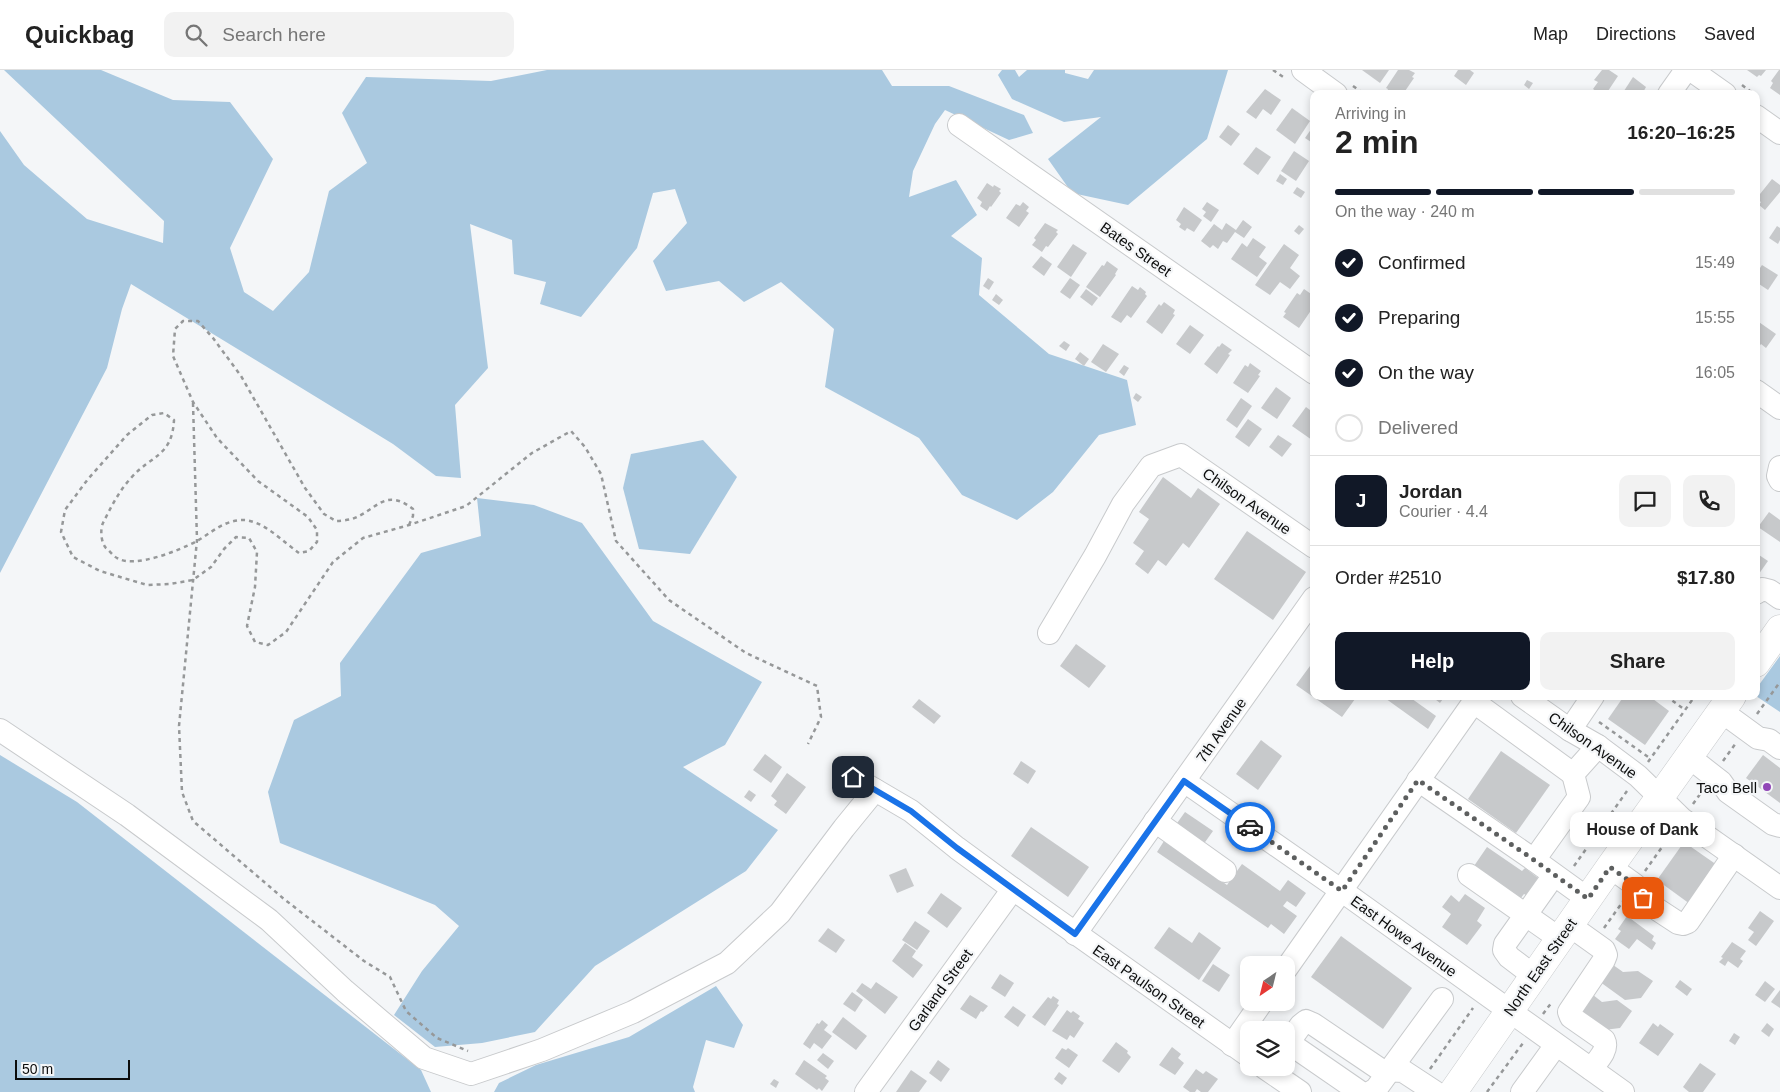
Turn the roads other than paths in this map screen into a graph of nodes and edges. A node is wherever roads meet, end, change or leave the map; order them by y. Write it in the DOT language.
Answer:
graph roads {
  1 [pos="1303,70"];
  2 [pos="1686,70"];
  3 [pos="1691,70"];
  4 [pos="1330,90"];
  5 [pos="1672,90"];
  6 [pos="1719,90"];
  7 [pos="1760,119"];
  8 [pos="958,125"];
  9 [pos="1780,132"];
  10 [pos="1310,370"];
  11 [pos="1760,394"];
  12 [pos="1780,408"];
  13 [pos="1780,468"];
  14 [pos="1780,480"];
  15 [pos="1310,544"];
  16 [pos="1760,590"];
  17 [pos="1780,598"];
  18 [pos="1310,604"];
  19 [pos="1780,629"];
  20 [pos="1049,633"];
  21 [pos="1760,657"];
  22 [pos="1475,700"];
  23 [pos="1477,700"];
  24 [pos="1528,700"];
  25 [pos="1590,700"];
  26 [pos="1727,704"];
  27 [pos="0,730"];
  28 [pos="1570,730"];
  29 [pos="1758,738"];
  30 [pos="1598,746"];
  31 [pos="1780,748"];
  32 [pos="1689,757"];
  33 [pos="1780,761"];
  34 [pos="1573,774"];
  35 [pos="853,777"];
  36 [pos="1418,780"];
  37 [pos="1184,781"];
  38 [pos="875,790"];
  39 [pos="1661,798"];
  40 [pos="1155,821"];
  41 [pos="1780,826"];
  42 [pos="1734,855"];
  43 [pos="1534,860"];
  44 [pos="1610,867"];
  45 [pos="1225,871"];
  46 [pos="1469,875"];
  47 [pos="1559,878"];
  48 [pos="1780,888"];
  49 [pos="1013,889"];
  50 [pos="1342,891"];
  51 [pos="1588,899"];
  52 [pos="1526,915"];
  53 [pos="1564,932"];
  54 [pos="1075,934"];
  55 [pos="1295,956"];
  56 [pos="1534,976"];
  57 [pos="1442,999"];
  58 [pos="1509,1011"];
  59 [pos="1295,1033"];
  60 [pos="1556,1044"];
  61 [pos="1295,1049"];
  62 [pos="1240,1050"];
  63 [pos="1591,1069"];
  64 [pos="1388,1071"];
  65 [pos="1279,1076"];
  66 [pos="1428,1087"];
  67 [pos="866,1092"];
  68 [pos="1300,1092"];
  69 [pos="1360,1092"];
  70 [pos="1371,1092"];
  71 [pos="1452,1092"];
  72 [pos="1522,1092"];
  73 [pos="1623,1092"];
  1 -- 4 [label="street"];
  2 -- 5 [label="street"];
  3 -- 6 [label="street"];
  7 -- 9 [label="street"];
  8 -- 10 [label="street, Bates Street"];
  11 -- 12 [label="street"];
  13 -- 14 [label="street"];
  15 -- 20 [label="street, Chilson Avenue"];
  16 -- 17 [label="street"];
  18 -- 37 [label="street, 7th Avenue"];
  19 -- 21 [label="main road"];
  22 -- 36 [label="street"];
  23 -- 34 [label="street"];
  24 -- 28 [label="street, Chilson Avenue"];
  25 -- 28 [label="street"];
  26 -- 29 [label="street"];
  26 -- 32 [label="main road, North East Street"];
  27 -- 38 [label="street"];
  28 -- 30 [label="street, Chilson Avenue"];
  29 -- 31 [label="street"];
  29 -- 33 [label="street"];
  30 -- 34 [label="street"];
  30 -- 39 [label="street, Chilson Avenue"];
  32 -- 39 [label="main road, North East Street"];
  32 -- 41 [label="street"];
  34 -- 43 [label="street"];
  35 -- 38 [label="street, East Paulson Street"];
  36 -- 43 [label="street"];
  36 -- 50 [label="street"];
  37 -- 40 [label="street, 7th Avenue"];
  37 -- 50 [label="street, East Howe Avenue"];
  38 -- 49 [label="street, East Paulson Street"];
  39 -- 42 [label="street, Chilson Avenue"];
  39 -- 44 [label="main road, North East Street"];
  40 -- 45 [label="street"];
  40 -- 54 [label="street, 7th Avenue"];
  42 -- 44 [label="street"];
  42 -- 48 [label="street, Chilson Avenue"];
  43 -- 47 [label="street"];
  44 -- 51 [label="main road, North East Street"];
  46 -- 52 [label="street"];
  47 -- 51 [label="street"];
  47 -- 52 [label="street"];
  49 -- 54 [label="street, East Paulson Street"];
  49 -- 67 [label="street, Garland Street"];
  50 -- 55 [label="street"];
  50 -- 58 [label="street, East Howe Avenue"];
  51 -- 53 [label="main road, North East Street"];
  52 -- 53 [label="street"];
  52 -- 56 [label="street"];
  53 -- 56 [label="main road, North East Street"];
  53 -- 63 [label="street"];
  54 -- 62 [label="street, East Paulson Street"];
  56 -- 58 [label="main road, North East Street"];
  57 -- 64 [label="street"];
  58 -- 60 [label="street, East Howe Avenue"];
  58 -- 71 [label="main road, North East Street"];
  59 -- 64 [label="street"];
  60 -- 63 [label="street, East Howe Avenue"];
  60 -- 72 [label="street"];
  61 -- 69 [label="street"];
  63 -- 73 [label="street, East Howe Avenue"];
  64 -- 66 [label="street"];
  64 -- 70 [label="street"];
  65 -- 68 [label="street"];
}
